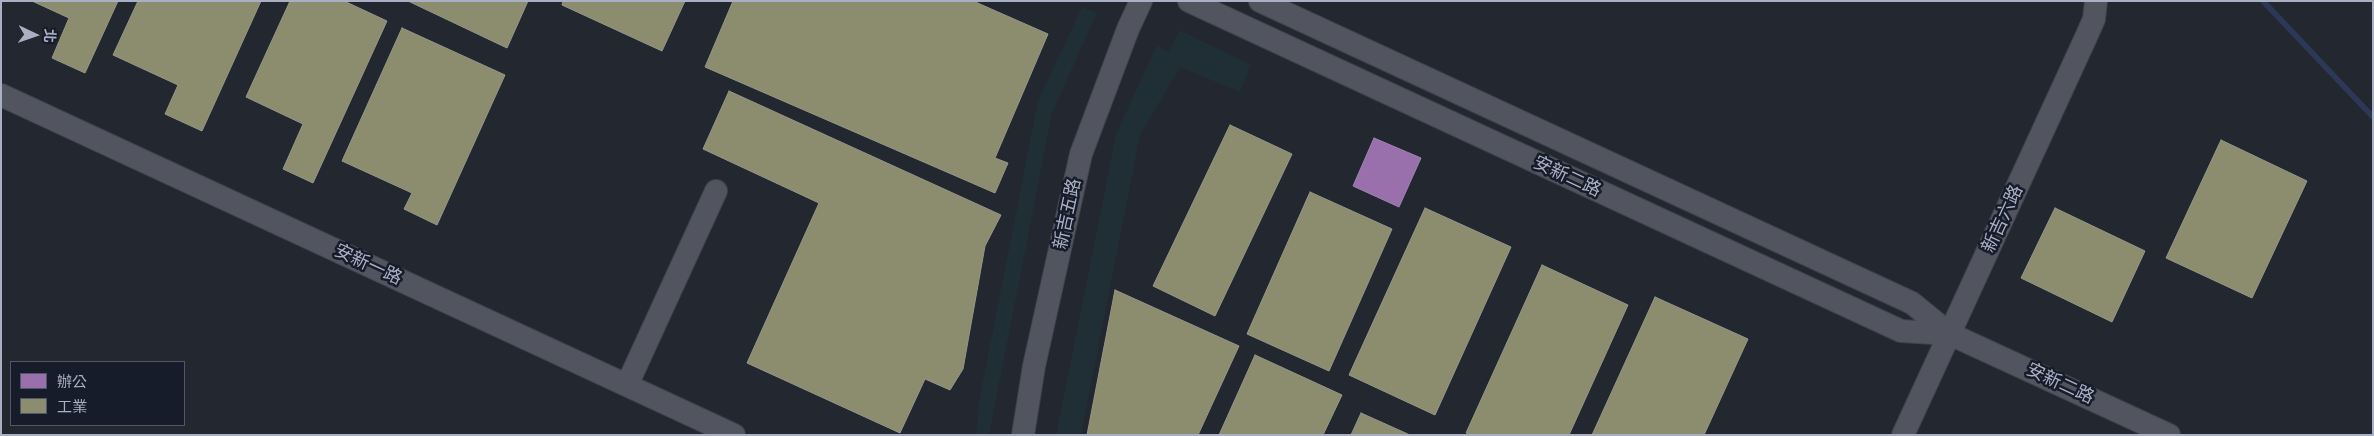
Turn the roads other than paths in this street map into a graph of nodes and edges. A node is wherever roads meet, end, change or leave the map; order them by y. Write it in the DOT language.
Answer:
graph roads {
  1 [pos="1141,1"];
  2 [pos="1189,1"];
  3 [pos="1260,1"];
  4 [pos="2096,2"];
  5 [pos="1,95"];
  6 [pos="716,191"];
  7 [pos="1950,334"];
  8 [pos="627,385"];
  9 [pos="734,435"];
  10 [pos="1023,435"];
  11 [pos="1903,435"];
  12 [pos="2170,435"];
  1 -- 10 [label="street, 新吉五路"];
  2 -- 7 [label="street, 安新二路"];
  3 -- 7 [label="street, 安新二路"];
  4 -- 7 [label="street, 新吉六路"];
  5 -- 8 [label="street, 安新一路"];
  6 -- 8 [label="street"];
  7 -- 11 [label="street, 新吉六路"];
  7 -- 12 [label="street, 安新二路"];
  8 -- 9 [label="street, 安新一路"];
}
